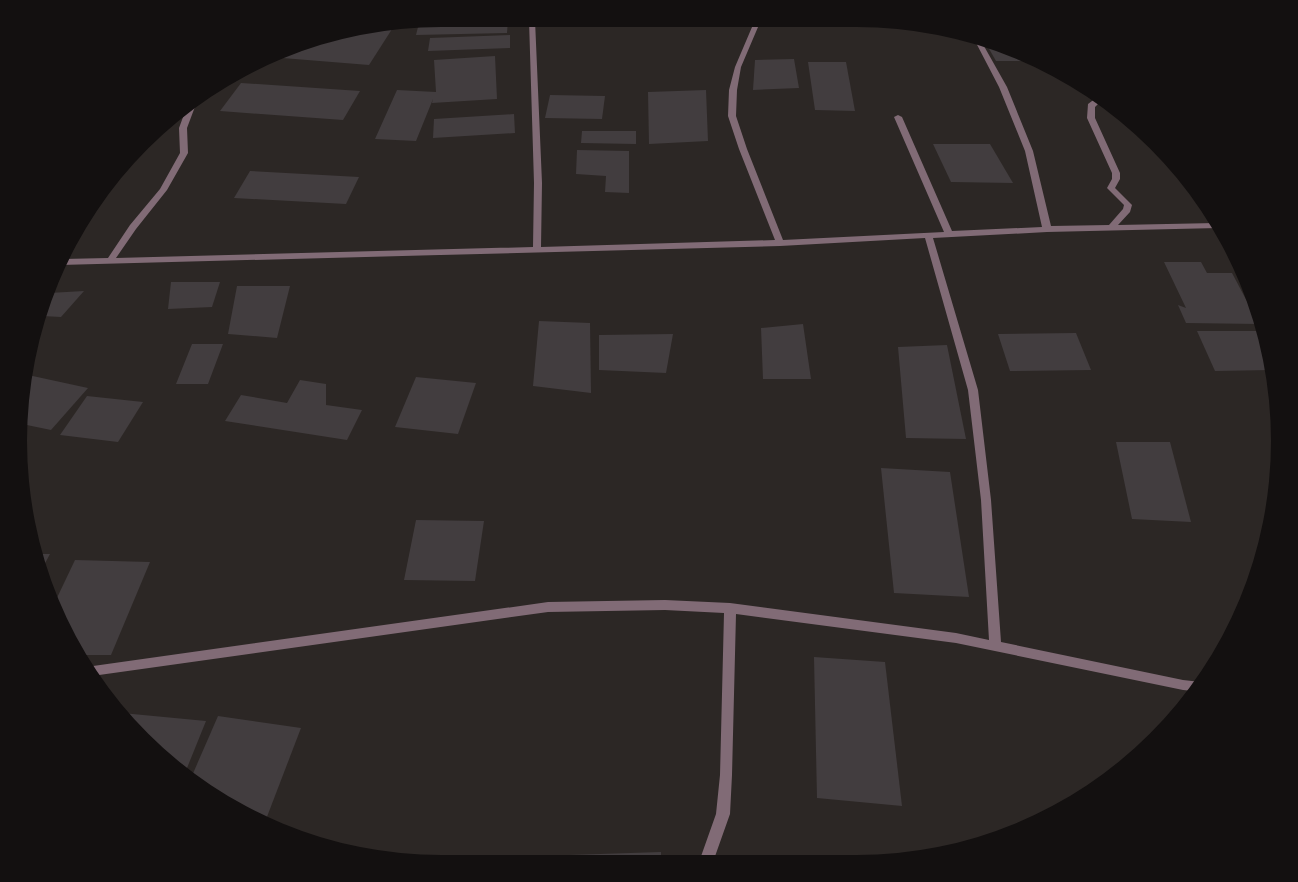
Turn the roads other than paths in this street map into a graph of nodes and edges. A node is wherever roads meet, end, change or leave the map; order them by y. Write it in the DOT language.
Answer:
graph roads {
  1 [pos="532,27"];
  2 [pos="755,27"];
  3 [pos="980,46"];
  4 [pos="1095,103"];
  5 [pos="188,114"];
  6 [pos="898,117"];
  7 [pos="1211,226"];
  8 [pos="1111,228"];
  9 [pos="1047,229"];
  10 [pos="949,234"];
  11 [pos="928,235"];
  12 [pos="780,243"];
  13 [pos="537,249"];
  14 [pos="110,261"];
  15 [pos="68,262"];
  16 [pos="730,608"];
  17 [pos="994,646"];
  18 [pos="96,670"];
  19 [pos="1190,685"];
  20 [pos="708,855"];
  1 -- 13 [label="street"];
  2 -- 12 [label="street"];
  3 -- 9 [label="street"];
  4 -- 8 [label="street"];
  5 -- 14 [label="street"];
  6 -- 10 [label="street"];
  7 -- 8 [label="street"];
  8 -- 9 [label="street"];
  9 -- 10 [label="street"];
  10 -- 11 [label="street"];
  11 -- 12 [label="street"];
  11 -- 17 [label="street"];
  12 -- 13 [label="street"];
  13 -- 14 [label="street"];
  14 -- 15 [label="street"];
  16 -- 17 [label="street"];
  16 -- 18 [label="street"];
  16 -- 20 [label="street"];
  17 -- 19 [label="street"];
}
